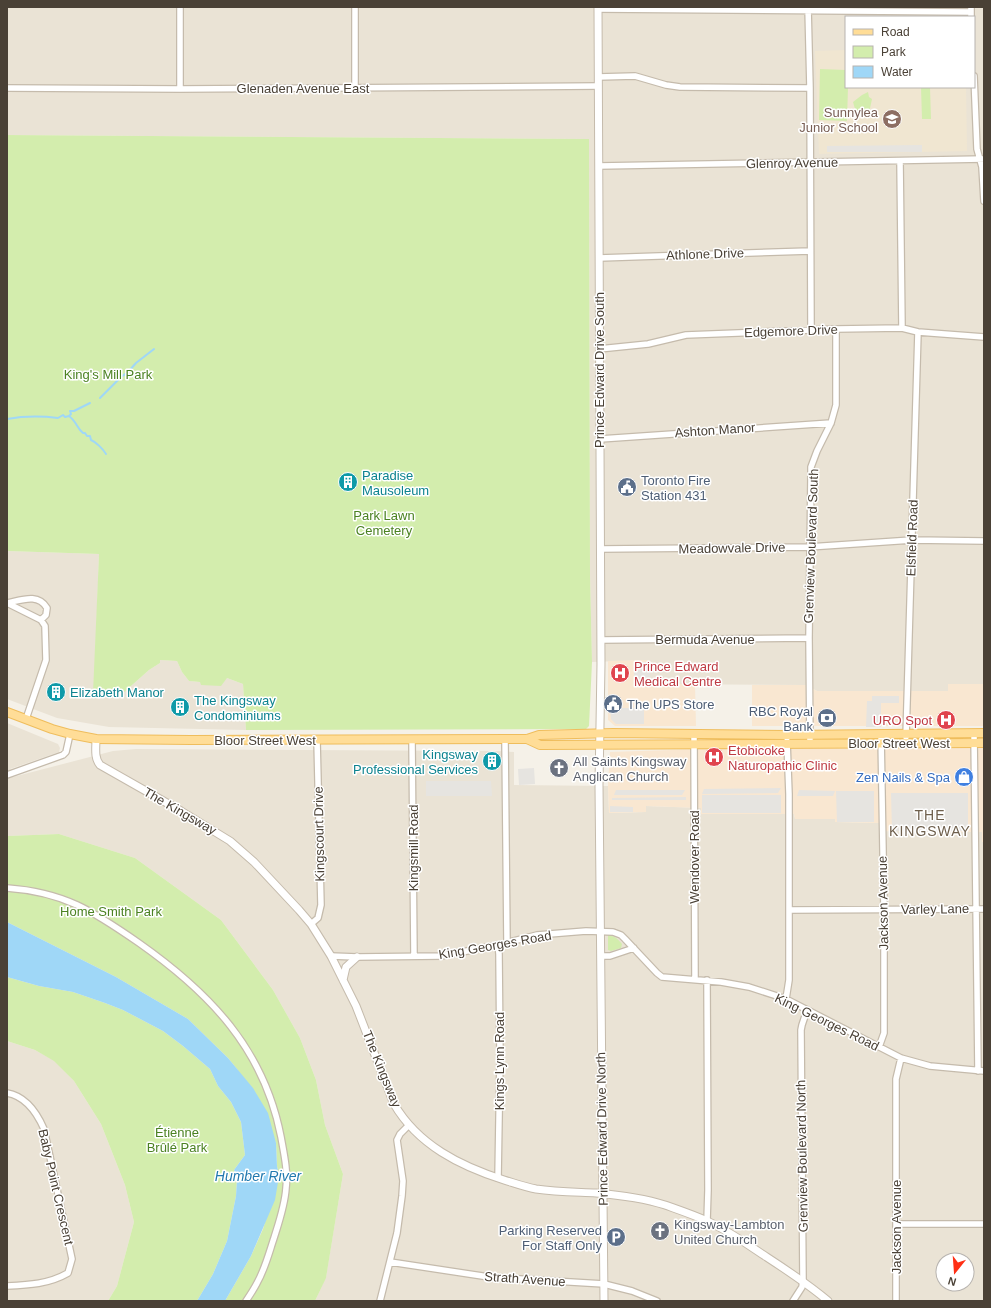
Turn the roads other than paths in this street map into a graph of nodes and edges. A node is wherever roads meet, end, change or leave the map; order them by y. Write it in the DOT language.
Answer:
graph roads {
  1 [pos="180,7"];
  2 [pos="355,7"];
  3 [pos="598,8"];
  4 [pos="808,9"];
  5 [pos="971,12"];
  6 [pos="598,77"];
  7 [pos="598,86"];
  8 [pos="7,88"];
  9 [pos="355,88"];
  10 [pos="810,88"];
  11 [pos="974,88"];
  12 [pos="180,89"];
  13 [pos="982,159"];
  14 [pos="900,161"];
  15 [pos="810,163"];
  16 [pos="599,166"];
  17 [pos="984,201"];
  18 [pos="810,251"];
  19 [pos="599,258"];
  20 [pos="902,328"];
  21 [pos="836,329"];
  22 [pos="811,330"];
  23 [pos="918,332"];
  24 [pos="984,336"];
  25 [pos="599,349"];
  26 [pos="831,423"];
  27 [pos="600,438"];
  28 [pos="912,540"];
  29 [pos="984,541"];
  30 [pos="809,547"];
  31 [pos="600,549"];
  32 [pos="7,603"];
  33 [pos="41,620"];
  34 [pos="809,638"];
  35 [pos="600,640"];
  36 [pos="7,712"];
  37 [pos="26,719"];
  38 [pos="984,733"];
  39 [pos="70,734"];
  40 [pos="599,734"];
  41 [pos="694,734"];
  42 [pos="810,734"];
  43 [pos="881,734"];
  44 [pos="906,734"];
  45 [pos="974,734"];
  46 [pos="787,735"];
  47 [pos="96,739"];
  48 [pos="528,739"];
  49 [pos="317,740"];
  50 [pos="412,740"];
  51 [pos="506,740"];
  52 [pos="881,743"];
  53 [pos="906,743"];
  54 [pos="974,743"];
  55 [pos="984,743"];
  56 [pos="694,744"];
  57 [pos="787,744"];
  58 [pos="810,744"];
  59 [pos="599,745"];
  60 [pos="7,775"];
  61 [pos="7,888"];
  62 [pos="976,909"];
  63 [pos="984,909"];
  64 [pos="789,910"];
  65 [pos="884,910"];
  66 [pos="311,924"];
  67 [pos="601,931"];
  68 [pos="508,943"];
  69 [pos="498,945"];
  70 [pos="634,948"];
  71 [pos="330,956"];
  72 [pos="414,956"];
  73 [pos="601,956"];
  74 [pos="357,957"];
  75 [pos="695,979"];
  76 [pos="707,980"];
  77 [pos="343,981"];
  78 [pos="786,999"];
  79 [pos="808,1010"];
  80 [pos="879,1048"];
  81 [pos="901,1058"];
  82 [pos="981,1071"];
  83 [pos="7,1093"];
  84 [pos="409,1125"];
  85 [pos="498,1178"];
  86 [pos="603,1194"];
  87 [pos="707,1221"];
  88 [pos="896,1224"];
  89 [pos="984,1224"];
  90 [pos="390,1262"];
  91 [pos="804,1280"];
  92 [pos="604,1284"];
  93 [pos="7,1286"];
  94 [pos="246,1301"];
  95 [pos="380,1301"];
  96 [pos="604,1301"];
  97 [pos="657,1301"];
  98 [pos="793,1301"];
  99 [pos="828,1301"];
  100 [pos="896,1301"];
  1 -- 12 [label="street"];
  2 -- 9 [label="street"];
  3 -- 4 [label="street"];
  3 -- 6 [label="street, Prince Edward Drive South"];
  4 -- 5 [label="street"];
  4 -- 10 [label="street"];
  6 -- 7 [label="street, Prince Edward Drive South"];
  6 -- 10 [label="street"];
  7 -- 9 [label="street, Glenaden Avenue East"];
  7 -- 16 [label="street, Prince Edward Drive South"];
  8 -- 12 [label="street, Glenaden Avenue East"];
  9 -- 12 [label="street, Glenaden Avenue East"];
  10 -- 15 [label="street"];
  11 -- 13 [label="street"];
  13 -- 14 [label="street, Glenroy Avenue"];
  13 -- 17 [label="street"];
  14 -- 15 [label="street, Glenroy Avenue"];
  14 -- 20 [label="street"];
  15 -- 16 [label="street, Glenroy Avenue"];
  15 -- 18 [label="street"];
  16 -- 19 [label="street, Prince Edward Drive South"];
  18 -- 19 [label="street, Athlone Drive"];
  18 -- 22 [label="street"];
  19 -- 25 [label="street, Prince Edward Drive South"];
  20 -- 21 [label="street, Edgemore Drive"];
  20 -- 23 [label="street, Edgemore Drive"];
  21 -- 22 [label="street, Edgemore Drive"];
  21 -- 26 [label="street, Grenview Boulevard South"];
  22 -- 25 [label="street, Edgemore Drive"];
  23 -- 24 [label="street, Edgemore Drive"];
  23 -- 28 [label="street, Elsfield Road"];
  25 -- 27 [label="street, Prince Edward Drive South"];
  26 -- 27 [label="street, Ashton Manor"];
  26 -- 30 [label="street, Grenview Boulevard South"];
  27 -- 31 [label="street, Prince Edward Drive South"];
  28 -- 29 [label="street, Meadowvale Drive"];
  28 -- 30 [label="street, Meadowvale Drive"];
  28 -- 44 [label="street, Elsfield Road"];
  30 -- 31 [label="street, Meadowvale Drive"];
  30 -- 34 [label="street, Grenview Boulevard South"];
  31 -- 35 [label="street, Prince Edward Drive South"];
  32 -- 33 [label="street"];
  32 -- 33 [label="street"];
  33 -- 37 [label="street"];
  34 -- 35 [label="street, Bermuda Avenue"];
  34 -- 42 [label="street, Grenview Boulevard South"];
  35 -- 40 [label="street, Prince Edward Drive South"];
  36 -- 37 [label="main road, Bloor Street West"];
  37 -- 39 [label="main road, Bloor Street West"];
  38 -- 45 [label="main road, Bloor Street West"];
  39 -- 47 [label="main road, Bloor Street West"];
  39 -- 60 [label="street"];
  40 -- 41 [label="main road, Bloor Street West"];
  40 -- 48 [label="main road, Bloor Street West"];
  40 -- 59 [label="street, Prince Edward Drive South"];
  41 -- 46 [label="main road, Bloor Street West"];
  41 -- 56 [label="street, Wendover Road"];
  42 -- 43 [label="main road, Bloor Street West"];
  42 -- 46 [label="main road, Bloor Street West"];
  42 -- 58 [label="street, Grenview Boulevard South"];
  43 -- 44 [label="main road, Bloor Street West"];
  43 -- 52 [label="street, Jackson Avenue"];
  44 -- 45 [label="main road, Bloor Street West"];
  44 -- 53 [label="street, Elsfield Road"];
  45 -- 54 [label="street"];
  46 -- 57 [label="street"];
  47 -- 49 [label="main road, Bloor Street West"];
  47 -- 66 [label="street, The Kingsway"];
  48 -- 51 [label="main road, Bloor Street West"];
  48 -- 59 [label="main road, Bloor Street West"];
  49 -- 50 [label="main road, Bloor Street West"];
  49 -- 66 [label="street, Kingscourt Drive"];
  50 -- 51 [label="main road, Bloor Street West"];
  50 -- 72 [label="street, Kingsmill Road"];
  51 -- 68 [label="street"];
  52 -- 53 [label="main road, Bloor Street West"];
  52 -- 58 [label="main road, Bloor Street West"];
  52 -- 65 [label="street, Jackson Avenue"];
  53 -- 54 [label="main road, Bloor Street West"];
  54 -- 55 [label="main road, Bloor Street West"];
  54 -- 62 [label="street"];
  56 -- 57 [label="main road, Bloor Street West"];
  56 -- 59 [label="main road, Bloor Street West"];
  56 -- 75 [label="street, Wendover Road"];
  57 -- 58 [label="main road, Bloor Street West"];
  57 -- 64 [label="street"];
  59 -- 67 [label="street, Prince Edward Drive North"];
  61 -- 94 [label="street"];
  62 -- 63 [label="street, Varley Lane"];
  62 -- 65 [label="street, Varley Lane"];
  62 -- 82 [label="street"];
  64 -- 65 [label="street, Varley Lane"];
  64 -- 78 [label="street"];
  65 -- 80 [label="street, Jackson Avenue"];
  66 -- 71 [label="street, The Kingsway"];
  67 -- 68 [label="street, King Georges Road"];
  67 -- 70 [label="street, King Georges Road"];
  67 -- 73 [label="street, Prince Edward Drive North"];
  68 -- 69 [label="street, King Georges Road"];
  69 -- 72 [label="street, King Georges Road"];
  69 -- 85 [label="street, Kings Lynn Road"];
  70 -- 73 [label="street"];
  70 -- 75 [label="street, King Georges Road"];
  71 -- 74 [label="street, King Georges Road"];
  71 -- 77 [label="street, The Kingsway"];
  72 -- 74 [label="street, King Georges Road"];
  73 -- 86 [label="street, Prince Edward Drive North"];
  74 -- 77 [label="street"];
  75 -- 76 [label="street, King Georges Road"];
  76 -- 78 [label="street, King Georges Road"];
  76 -- 87 [label="street"];
  77 -- 84 [label="street, The Kingsway"];
  78 -- 79 [label="street, King Georges Road"];
  79 -- 80 [label="street, King Georges Road"];
  79 -- 91 [label="street, Grenview Boulevard North"];
  80 -- 81 [label="street, King Georges Road"];
  81 -- 82 [label="street, King Georges Road"];
  81 -- 88 [label="street, Jackson Avenue"];
  83 -- 93 [label="street, Baby Point Crescent"];
  84 -- 85 [label="street, The Kingsway"];
  84 -- 90 [label="street"];
  85 -- 86 [label="street, The Kingsway"];
  86 -- 87 [label="street, The Kingsway"];
  86 -- 92 [label="street, Prince Edward Drive North"];
  87 -- 91 [label="street, The Kingsway"];
  88 -- 89 [label="street"];
  88 -- 100 [label="street, Jackson Avenue"];
  90 -- 92 [label="street, Strath Avenue"];
  90 -- 95 [label="street"];
  91 -- 98 [label="street, Grenview Boulevard North"];
  91 -- 99 [label="street, The Kingsway"];
  92 -- 96 [label="street, Prince Edward Drive North"];
  92 -- 97 [label="street, Strath Avenue"];
}
